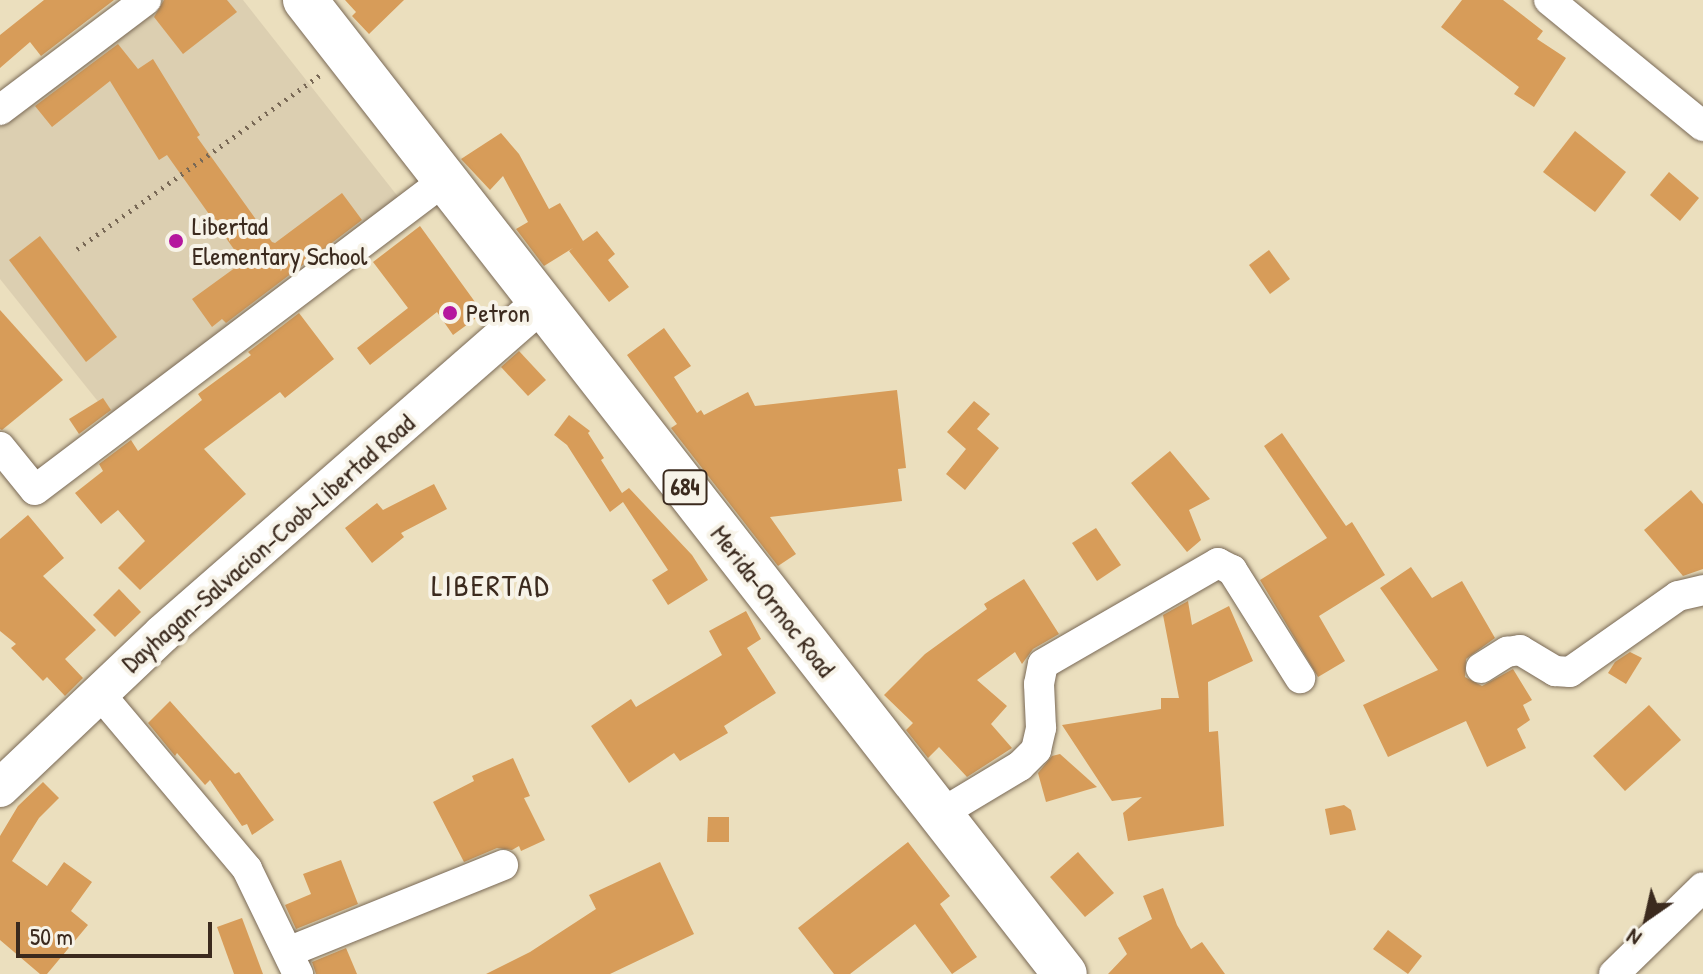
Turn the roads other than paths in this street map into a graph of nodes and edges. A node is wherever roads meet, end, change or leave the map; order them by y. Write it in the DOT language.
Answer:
graph roads {
  1 [pos="146,0"];
  2 [pos="305,0"];
  3 [pos="1549,0"];
  4 [pos="0,110"];
  5 [pos="1703,126"];
  6 [pos="445,180"];
  7 [pos="541,303"];
  8 [pos="0,447"];
  9 [pos="1703,590"];
  10 [pos="1481,668"];
  11 [pos="1300,678"];
  12 [pos="99,693"];
  13 [pos="0,788"];
  14 [pos="940,814"];
  15 [pos="503,865"];
  16 [pos="1703,887"];
  17 [pos="293,963"];
  18 [pos="1065,974"];
  19 [pos="1614,974"];
  1 -- 4 [label="street"];
  2 -- 6 [label="highway, Merida-Ormoc Road / 684"];
  3 -- 5 [label="street"];
  6 -- 7 [label="highway, Merida-Ormoc Road / 684"];
  6 -- 8 [label="street"];
  7 -- 12 [label="main road, Dayhagan-Salvacion-Coob-Libertad Road"];
  7 -- 14 [label="highway, Merida-Ormoc Road / 684"];
  9 -- 10 [label="street"];
  11 -- 14 [label="street"];
  12 -- 13 [label="main road, Dayhagan-Salvacion-Coob-Libertad Road"];
  12 -- 17 [label="street"];
  14 -- 18 [label="highway, Merida-Ormoc Road / 684"];
  15 -- 17 [label="street"];
  16 -- 19 [label="street"];
}
